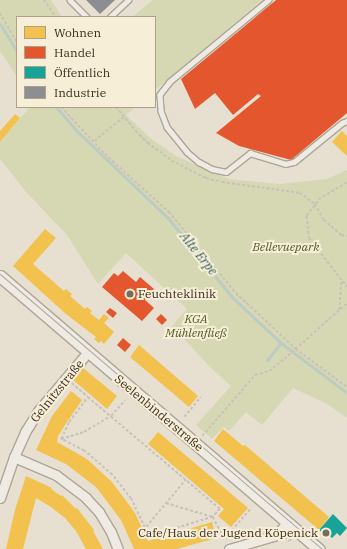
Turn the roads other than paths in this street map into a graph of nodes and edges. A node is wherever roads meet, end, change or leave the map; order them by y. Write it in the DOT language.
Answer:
graph roads {
  1 [pos="70,0"];
  2 [pos="128,0"];
  3 [pos="269,0"];
  4 [pos="86,16"];
  5 [pos="111,16"];
  6 [pos="347,121"];
  7 [pos="0,276"];
  8 [pos="88,352"];
  9 [pos="14,457"];
  10 [pos="0,498"];
  11 [pos="287,522"];
  12 [pos="227,545"];
  13 [pos="118,549"];
  14 [pos="319,549"];
  1 -- 4 [label="lane"];
  2 -- 5 [label="lane"];
  3 -- 6 [label="lane"];
  7 -- 8 [label="street, Seelenbinderstraße"];
  8 -- 9 [label="street, Gelnitzstraße"];
  8 -- 11 [label="street, Seelenbinderstraße"];
  9 -- 10 [label="street, Gelnitzstraße"];
  9 -- 13 [label="street"];
  11 -- 12 [label="street"];
  11 -- 14 [label="street, Seelenbinderstraße"];
}
